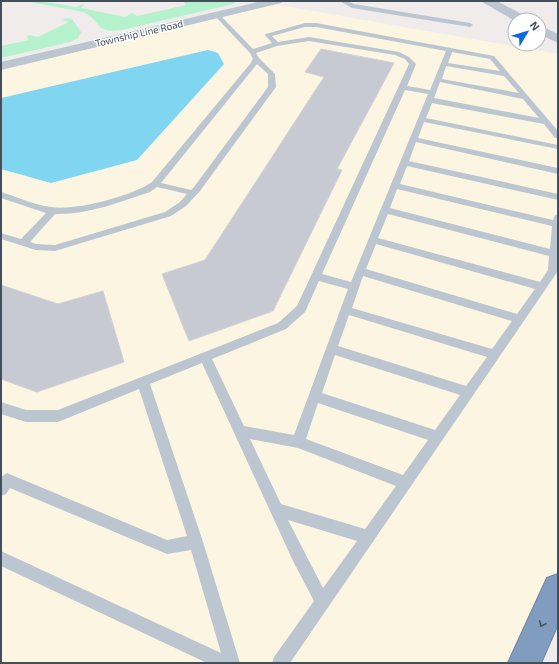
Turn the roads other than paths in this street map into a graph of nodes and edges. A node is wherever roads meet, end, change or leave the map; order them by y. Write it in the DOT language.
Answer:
graph roads {
  1 [pos="278,1"];
  2 [pos="343,1"];
  3 [pos="488,1"];
  4 [pos="254,3"];
  5 [pos="508,12"];
  6 [pos="217,15"];
  7 [pos="470,26"];
  8 [pos="547,33"];
  9 [pos="558,39"];
  10 [pos="276,44"];
  11 [pos="450,49"];
  12 [pos="254,55"];
  13 [pos="444,64"];
  14 [pos="1,66"];
  15 [pos="506,74"];
  16 [pos="438,80"];
  17 [pos="402,87"];
  18 [pos="431,96"];
  19 [pos="526,97"];
  20 [pos="422,119"];
  21 [pos="546,122"];
  22 [pos="558,136"];
  23 [pos="414,139"];
  24 [pos="558,147"];
  25 [pos="404,163"];
  26 [pos="558,171"];
  27 [pos="155,184"];
  28 [pos="395,186"];
  29 [pos="193,194"];
  30 [pos="1,195"];
  31 [pos="558,197"];
  32 [pos="385,210"];
  33 [pos="53,211"];
  34 [pos="558,220"];
  35 [pos="1,236"];
  36 [pos="373,240"];
  37 [pos="23,243"];
  38 [pos="555,254"];
  39 [pos="360,271"];
  40 [pos="316,276"];
  41 [pos="354,287"];
  42 [pos="542,287"];
  43 [pos="346,310"];
  44 [pos="520,319"];
  45 [pos="331,349"];
  46 [pos="495,355"];
  47 [pos="205,357"];
  48 [pos="143,382"];
  49 [pos="469,392"];
  50 [pos="314,396"];
  51 [pos="1,409"];
  52 [pos="239,431"];
  53 [pos="438,437"];
  54 [pos="298,442"];
  55 [pos="3,482"];
  56 [pos="406,483"];
  57 [pos="276,509"];
  58 [pos="368,537"];
  59 [pos="196,542"];
  60 [pos="1,558"];
  61 [pos="558,589"];
  62 [pos="323,602"];
  63 [pos="225,663"];
  64 [pos="232,663"];
  65 [pos="280,663"];
  66 [pos="524,663"];
  1 -- 4 [label="street, Township Line Road"];
  2 -- 7 [label="lane"];
  3 -- 5 [label="street"];
  4 -- 6 [label="street, Township Line Road"];
  6 -- 12 [label="lane"];
  6 -- 14 [label="street, Township Line Road"];
  8 -- 9 [label="street"];
  10 -- 11 [label="lane"];
  10 -- 12 [label="lane"];
  10 -- 17 [label="lane"];
  11 -- 13 [label="lane"];
  11 -- 15 [label="lane"];
  12 -- 27 [label="lane"];
  12 -- 29 [label="lane"];
  13 -- 15 [label="lane"];
  13 -- 16 [label="lane"];
  15 -- 19 [label="lane"];
  16 -- 18 [label="lane"];
  16 -- 19 [label="lane"];
  17 -- 18 [label="lane"];
  17 -- 40 [label="lane"];
  18 -- 20 [label="lane"];
  18 -- 21 [label="lane"];
  19 -- 21 [label="lane"];
  20 -- 23 [label="lane"];
  20 -- 24 [label="lane"];
  21 -- 22 [label="lane"];
  23 -- 25 [label="lane"];
  23 -- 26 [label="lane"];
  25 -- 28 [label="lane"];
  25 -- 31 [label="lane"];
  27 -- 29 [label="lane"];
  27 -- 33 [label="lane"];
  28 -- 32 [label="lane"];
  28 -- 34 [label="lane"];
  29 -- 37 [label="lane"];
  30 -- 33 [label="lane"];
  32 -- 36 [label="lane"];
  32 -- 38 [label="lane"];
  33 -- 37 [label="lane"];
  34 -- 38 [label="lane"];
  35 -- 37 [label="lane"];
  36 -- 39 [label="lane"];
  36 -- 42 [label="lane"];
  38 -- 42 [label="lane"];
  39 -- 41 [label="lane"];
  39 -- 44 [label="lane"];
  40 -- 41 [label="lane"];
  40 -- 47 [label="lane"];
  41 -- 43 [label="lane"];
  42 -- 44 [label="lane"];
  43 -- 45 [label="lane"];
  43 -- 46 [label="lane"];
  44 -- 46 [label="lane"];
  45 -- 49 [label="lane"];
  45 -- 50 [label="lane"];
  46 -- 49 [label="lane"];
  47 -- 48 [label="lane"];
  47 -- 52 [label="lane"];
  48 -- 51 [label="lane"];
  48 -- 59 [label="lane"];
  49 -- 53 [label="lane"];
  50 -- 53 [label="lane"];
  50 -- 54 [label="lane"];
  52 -- 54 [label="lane"];
  52 -- 57 [label="lane"];
  53 -- 56 [label="lane"];
  54 -- 56 [label="lane"];
  55 -- 59 [label="lane"];
  56 -- 58 [label="lane"];
  57 -- 58 [label="lane"];
  57 -- 62 [label="lane"];
  58 -- 62 [label="lane"];
  59 -- 64 [label="lane"];
  60 -- 63 [label="lane"];
  61 -- 66 [label="highway, one-way"];
  62 -- 65 [label="lane"];
}
